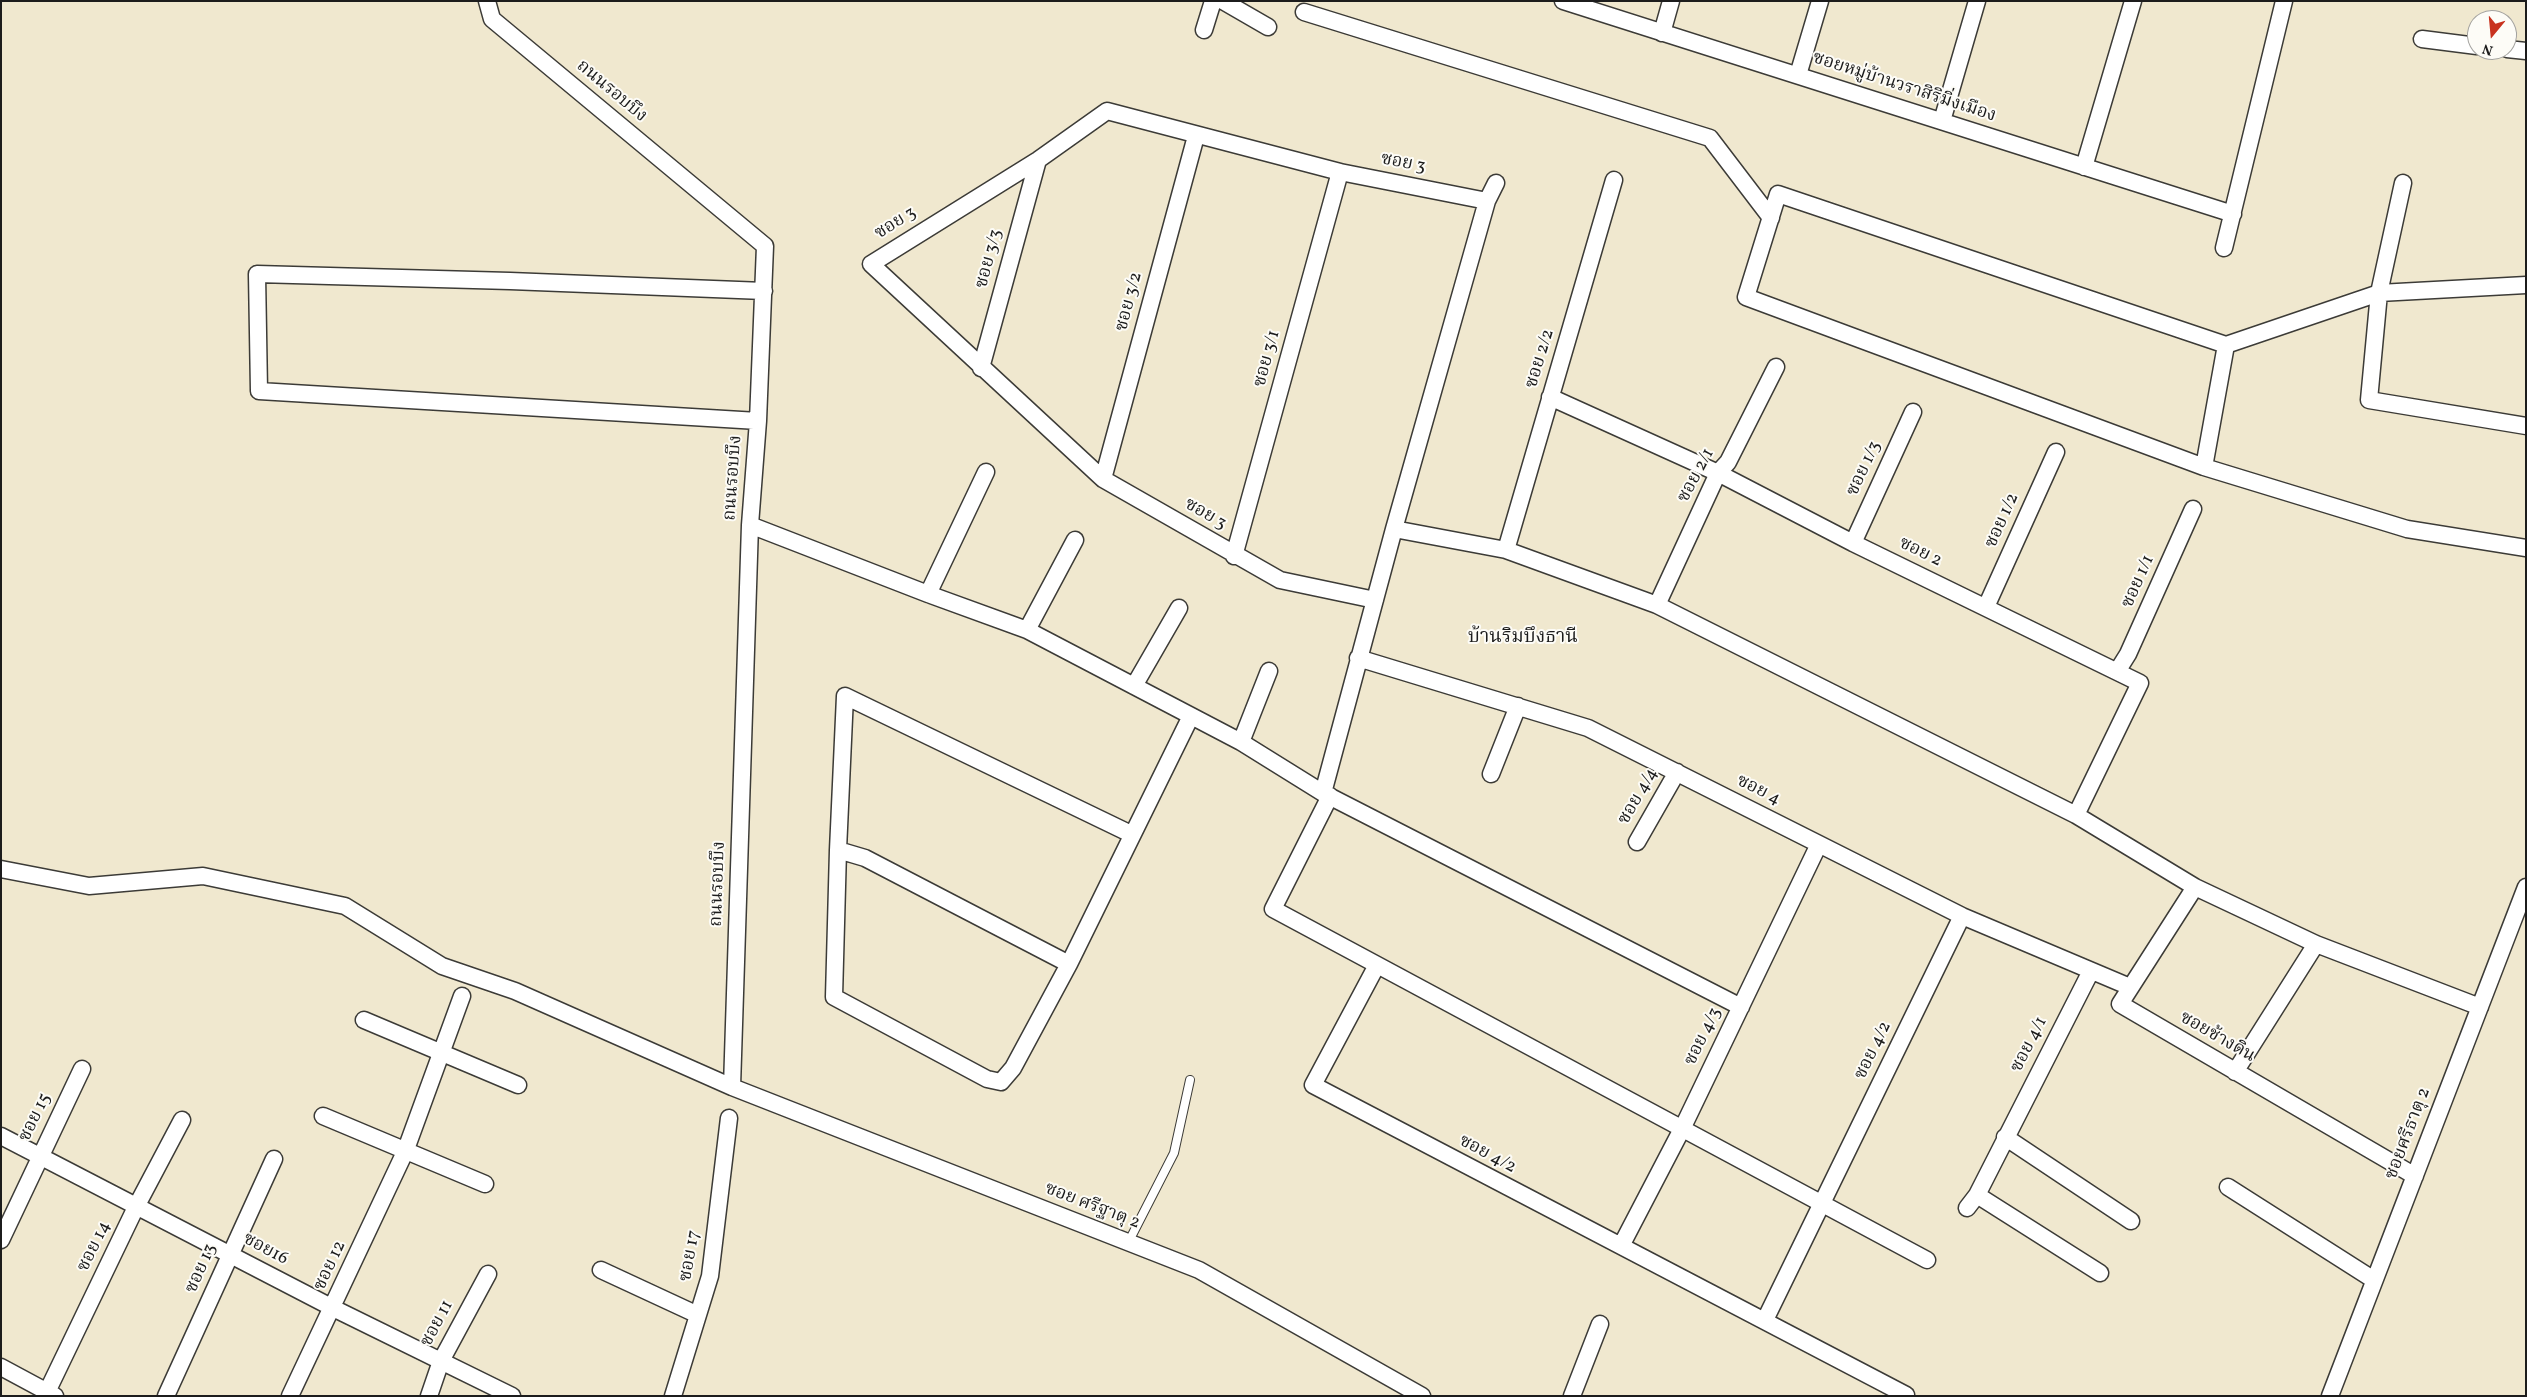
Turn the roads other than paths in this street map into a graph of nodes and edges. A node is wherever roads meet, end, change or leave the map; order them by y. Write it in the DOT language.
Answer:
graph roads {
  1 [pos="487,1"];
  2 [pos="1213,1"];
  3 [pos="1223,1"];
  4 [pos="1564,1"];
  5 [pos="1671,1"];
  6 [pos="1820,1"];
  7 [pos="1977,1"];
  8 [pos="2133,1"];
  9 [pos="2284,1"];
  10 [pos="1304,12"];
  11 [pos="1268,27"];
  12 [pos="1204,30"];
  13 [pos="1662,32"];
  14 [pos="2422,39"];
  15 [pos="2467,45"];
  16 [pos="1798,76"];
  17 [pos="1942,121"];
  18 [pos="1196,136"];
  19 [pos="1038,160"];
  20 [pos="2084,166"];
  21 [pos="1340,172"];
  22 [pos="1614,180"];
  23 [pos="1496,183"];
  24 [pos="2403,183"];
  25 [pos="1487,201"];
  26 [pos="2233,214"];
  27 [pos="1771,218"];
  28 [pos="2224,248"];
  29 [pos="2526,285"];
  30 [pos="764,291"];
  31 [pos="2379,293"];
  32 [pos="2226,345"];
  33 [pos="1776,367"];
  34 [pos="981,368"];
  35 [pos="1550,397"];
  36 [pos="1913,412"];
  37 [pos="758,421"];
  38 [pos="2526,426"];
  39 [pos="2056,452"];
  40 [pos="2204,467"];
  41 [pos="986,472"];
  42 [pos="1718,473"];
  43 [pos="1102,479"];
  44 [pos="2193,509"];
  45 [pos="750,525"];
  46 [pos="1394,529"];
  47 [pos="1075,540"];
  48 [pos="1853,543"];
  49 [pos="2526,548"];
  50 [pos="1506,550"];
  51 [pos="1234,556"];
  52 [pos="928,594"];
  53 [pos="1375,600"];
  54 [pos="1657,605"];
  55 [pos="1986,607"];
  56 [pos="1179,608"];
  57 [pos="1028,630"];
  58 [pos="1358,658"];
  59 [pos="2118,670"];
  60 [pos="1269,671"];
  61 [pos="1134,686"];
  62 [pos="1518,706"];
  63 [pos="1191,716"];
  64 [pos="1241,742"];
  65 [pos="1676,772"];
  66 [pos="1491,774"];
  67 [pos="1327,794"];
  68 [pos="2076,815"];
  69 [pos="1131,834"];
  70 [pos="1637,842"];
  71 [pos="1819,844"];
  72 [pos="838,850"];
  73 [pos="1,869"];
  74 [pos="2194,887"];
  75 [pos="2526,887"];
  76 [pos="1962,916"];
  77 [pos="2316,944"];
  78 [pos="1069,964"];
  79 [pos="1377,965"];
  80 [pos="2091,971"];
  81 [pos="2130,987"];
  82 [pos="462,996"];
  83 [pos="1741,1007"];
  84 [pos="2480,1007"];
  85 [pos="364,1020"];
  86 [pos="442,1053"];
  87 [pos="82,1069"];
  88 [pos="2235,1072"];
  89 [pos="1190,1080"];
  90 [pos="518,1086"];
  91 [pos="732,1086"];
  92 [pos="323,1116"];
  93 [pos="729,1118"];
  94 [pos="182,1120"];
  95 [pos="1682,1129"];
  96 [pos="1,1136"];
  97 [pos="2005,1137"];
  98 [pos="405,1152"];
  99 [pos="39,1156"];
  100 [pos="274,1159"];
  101 [pos="2415,1176"];
  102 [pos="486,1184"];
  103 [pos="2228,1188"];
  104 [pos="1822,1204"];
  105 [pos="136,1207"];
  106 [pos="2132,1221"];
  107 [pos="1,1240"];
  108 [pos="1128,1243"];
  109 [pos="1621,1246"];
  110 [pos="230,1254"];
  111 [pos="1927,1260"];
  112 [pos="601,1270"];
  113 [pos="2100,1273"];
  114 [pos="488,1274"];
  115 [pos="2374,1280"];
  116 [pos="333,1308"];
  117 [pos="698,1315"];
  118 [pos="1765,1320"];
  119 [pos="1600,1324"];
  120 [pos="441,1361"];
  121 [pos="1,1367"];
  122 [pos="51,1394"];
  123 [pos="1906,1395"];
  124 [pos="166,1396"];
  125 [pos="290,1396"];
  126 [pos="429,1396"];
  127 [pos="512,1396"];
  128 [pos="673,1396"];
  129 [pos="1422,1396"];
  130 [pos="1572,1396"];
  131 [pos="2330,1396"];
  1 -- 30 [label="street, ถนนรอบบึง"];
  2 -- 12 [label="street"];
  3 -- 11 [label="street"];
  4 -- 13 [label="street, ซอยหมู่บ้านวราสิริมิ่งเมือง"];
  5 -- 13 [label="street"];
  6 -- 16 [label="street"];
  7 -- 17 [label="street"];
  8 -- 20 [label="street"];
  9 -- 26 [label="street"];
  10 -- 27 [label="street"];
  13 -- 16 [label="street, ซอยหมู่บ้านวราสิริมิ่งเมือง"];
  14 -- 15 [label="street"];
  16 -- 17 [label="street, ซอยหมู่บ้านวราสิริมิ่งเมือง"];
  17 -- 20 [label="street, ซอยหมู่บ้านวราสิริมิ่งเมือง"];
  18 -- 19 [label="street, ซอย 3"];
  18 -- 21 [label="street, ซอย 3"];
  18 -- 43 [label="street, ซอย 3/2"];
  19 -- 34 [label="street, ซอย 3/3"];
  19 -- 34 [label="street, ซอย 3"];
  20 -- 26 [label="street, ซอยหมู่บ้านวราสิริมิ่งเมือง"];
  21 -- 25 [label="street, ซอย 3"];
  21 -- 51 [label="street, ซอย 3/1"];
  22 -- 35 [label="street, ซอย 2/2"];
  23 -- 25 [label="street"];
  24 -- 31 [label="street"];
  25 -- 46 [label="street"];
  26 -- 28 [label="street"];
  27 -- 32 [label="street"];
  27 -- 40 [label="street"];
  29 -- 31 [label="street"];
  30 -- 37 [label="street, ถนนรอบบึง"];
  30 -- 37 [label="street"];
  31 -- 32 [label="street"];
  31 -- 38 [label="street"];
  32 -- 40 [label="street"];
  33 -- 42 [label="street, ซอย 2/1"];
  34 -- 43 [label="street, ซอย 3"];
  35 -- 42 [label="street, ซอย 2"];
  35 -- 50 [label="street, ซอย 2/2"];
  36 -- 48 [label="street, ซอย 1/3"];
  37 -- 45 [label="street, ถนนรอบบึง"];
  39 -- 55 [label="street, ซอย 1/2"];
  40 -- 49 [label="street"];
  41 -- 52 [label="street"];
  42 -- 48 [label="street, ซอย 2"];
  42 -- 54 [label="street, ซอย 2/1"];
  43 -- 51 [label="street, ซอย 3"];
  44 -- 59 [label="street, ซอย 1/1"];
  45 -- 52 [label="street"];
  45 -- 91 [label="street, ถนนรอบบึง"];
  46 -- 50 [label="street"];
  46 -- 53 [label="street"];
  47 -- 57 [label="street"];
  48 -- 55 [label="street, ซอย 2"];
  50 -- 54 [label="street"];
  51 -- 53 [label="street, ซอย 3"];
  52 -- 57 [label="street"];
  53 -- 58 [label="street"];
  54 -- 68 [label="street"];
  55 -- 59 [label="street, ซอย 2"];
  56 -- 61 [label="street"];
  57 -- 61 [label="street"];
  58 -- 62 [label="street, ซอย 4"];
  58 -- 67 [label="street"];
  59 -- 68 [label="street, ซอย 2"];
  60 -- 64 [label="street"];
  61 -- 63 [label="street"];
  62 -- 65 [label="street, ซอย 4"];
  62 -- 66 [label="street"];
  63 -- 64 [label="street"];
  63 -- 69 [label="street"];
  64 -- 67 [label="street"];
  65 -- 70 [label="street, ซอย 4/4"];
  65 -- 71 [label="street, ซอย 4"];
  67 -- 79 [label="street"];
  67 -- 83 [label="street"];
  68 -- 74 [label="street"];
  69 -- 72 [label="street"];
  69 -- 78 [label="street"];
  71 -- 76 [label="street, ซอย 4"];
  71 -- 83 [label="street, ซอย 4/3"];
  72 -- 78 [label="street"];
  72 -- 78 [label="street"];
  73 -- 91 [label="street, ซอย ศรีฐาตุ 2"];
  74 -- 77 [label="street"];
  74 -- 81 [label="street, ซอยช้างดิน"];
  75 -- 84 [label="street, ซอยศรีธาตุ 2"];
  76 -- 80 [label="street, ซอย 4"];
  76 -- 104 [label="street, ซอย 4/2"];
  77 -- 84 [label="street"];
  77 -- 88 [label="street"];
  79 -- 95 [label="street"];
  79 -- 109 [label="street, ซอย 4/2"];
  80 -- 81 [label="street, ซอย 4"];
  80 -- 97 [label="street, ซอย 4/1"];
  81 -- 88 [label="street, ซอยช้างดิน"];
  82 -- 86 [label="street, ซอย 12"];
  83 -- 95 [label="street, ซอย 4/3"];
  84 -- 101 [label="street, ซอยศรีธาตุ 2"];
  85 -- 86 [label="street"];
  86 -- 90 [label="street"];
  86 -- 98 [label="street, ซอย 12"];
  87 -- 99 [label="street, ซอย 15"];
  88 -- 101 [label="street, ซอยช้างดิน"];
  89 -- 108 [label="lane"];
  91 -- 108 [label="street, ซอย ศรีฐาตุ 2"];
  92 -- 98 [label="street"];
  93 -- 117 [label="street, ซอย 17"];
  94 -- 105 [label="street, ซอย 14"];
  95 -- 104 [label="street"];
  95 -- 109 [label="street, ซอย 4/3"];
  96 -- 99 [label="street, ซอย16"];
  97 -- 106 [label="street"];
  97 -- 113 [label="street, ซอย 4/1"];
  98 -- 102 [label="street"];
  98 -- 116 [label="street, ซอย 12"];
  99 -- 105 [label="street, ซอย16"];
  99 -- 107 [label="street, ซอย 15"];
  100 -- 110 [label="street, ซอย 13"];
  101 -- 115 [label="street, ซอยศรีธาตุ 2"];
  103 -- 115 [label="street"];
  104 -- 111 [label="street"];
  104 -- 118 [label="street, ซอย 4/2"];
  105 -- 110 [label="street, ซอย16"];
  105 -- 122 [label="street, ซอย 14"];
  108 -- 129 [label="street, ซอย ศรีฐาตุ 2"];
  109 -- 118 [label="street, ซอย 4/2"];
  110 -- 116 [label="street, ซอย16"];
  110 -- 124 [label="street, ซอย 13"];
  112 -- 117 [label="street"];
  114 -- 120 [label="street, ซอย 11"];
  115 -- 131 [label="street, ซอยศรีธาตุ 2"];
  116 -- 120 [label="street, ซอย16"];
  116 -- 125 [label="street, ซอย 12"];
  117 -- 128 [label="street, ซอย 17"];
  118 -- 123 [label="street, ซอย 4/2"];
  119 -- 130 [label="street"];
  120 -- 126 [label="street, ซอย 11"];
  120 -- 127 [label="street, ซอย16"];
  121 -- 122 [label="street"];
}
